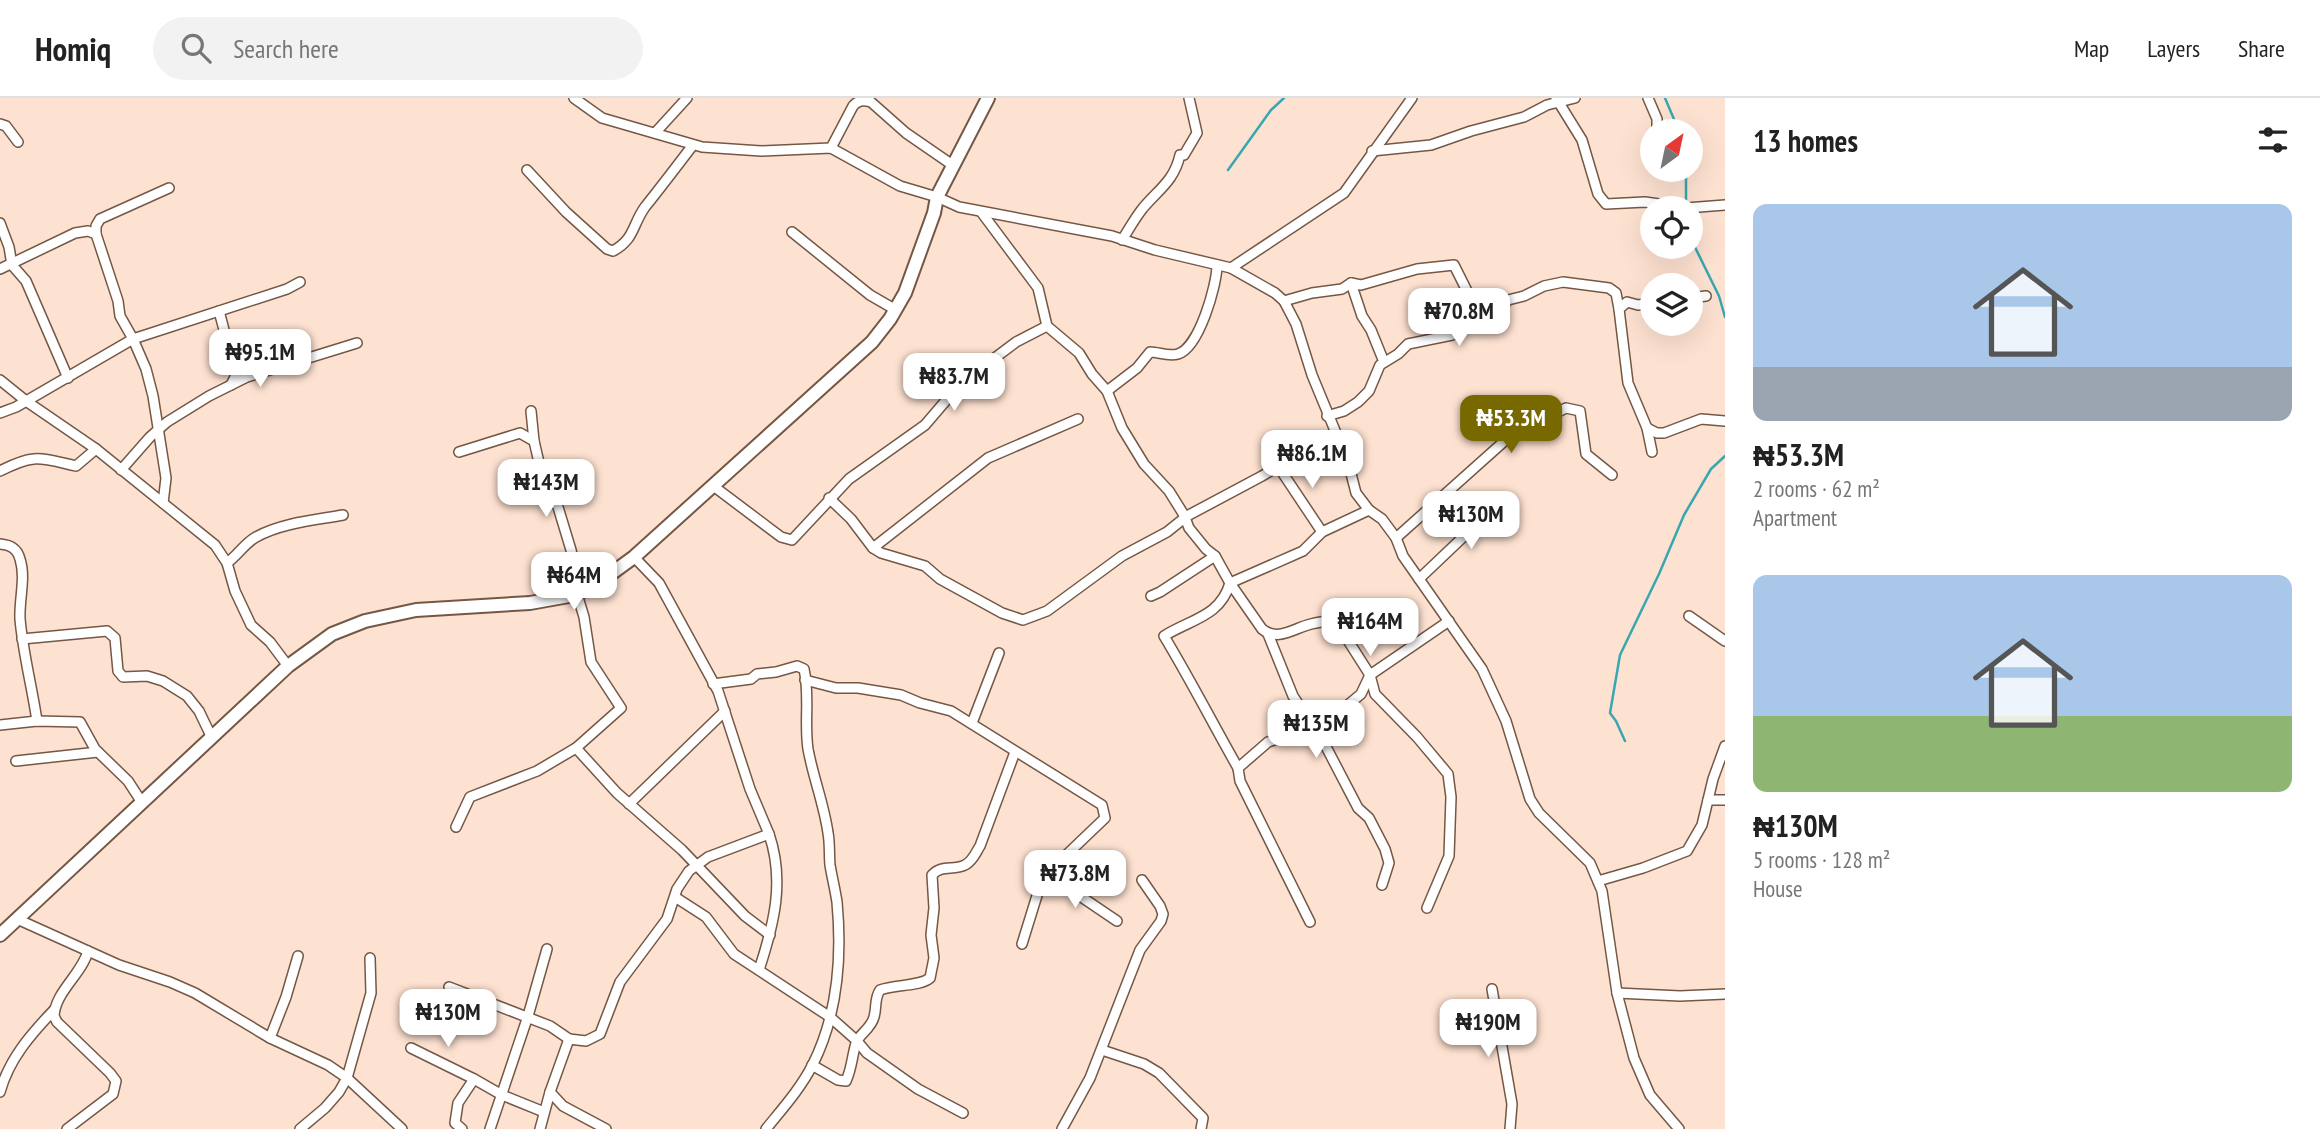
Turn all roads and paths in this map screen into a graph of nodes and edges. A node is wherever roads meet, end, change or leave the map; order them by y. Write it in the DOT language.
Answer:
graph roads {
  1 [pos="575,98"];
  2 [pos="687,98"];
  3 [pos="988,98"];
  4 [pos="1189,98"];
  5 [pos="1412,98"];
  6 [pos="1575,98"];
  7 [pos="1648,98"];
  8 [pos="1557,100"];
  9 [pos="1657,119"];
  10 [pos="0,124"];
  11 [pos="655,133"];
  12 [pos="19,142"];
  13 [pos="693,145"];
  14 [pos="831,148"];
  15 [pos="1372,151"];
  16 [pos="956,162"];
  17 [pos="527,170"];
  18 [pos="169,188"];
  19 [pos="937,197"];
  20 [pos="1725,205"];
  21 [pos="982,213"];
  22 [pos="0,223"];
  23 [pos="792,232"];
  24 [pos="96,234"];
  25 [pos="1122,240"];
  26 [pos="12,265"];
  27 [pos="1217,265"];
  28 [pos="1231,268"];
  29 [pos="0,269"];
  30 [pos="300,282"];
  31 [pos="1351,283"];
  32 [pos="1703,296"];
  33 [pos="1706,296"];
  34 [pos="1284,302"];
  35 [pos="1640,305"];
  36 [pos="1619,309"];
  37 [pos="896,310"];
  38 [pos="219,311"];
  39 [pos="1483,319"];
  40 [pos="1047,326"];
  41 [pos="133,339"];
  42 [pos="357,343"];
  43 [pos="1384,362"];
  44 [pos="68,378"];
  45 [pos="0,380"];
  46 [pos="231,385"];
  47 [pos="1107,391"];
  48 [pos="26,401"];
  49 [pos="531,411"];
  50 [pos="0,413"];
  51 [pos="1327,416"];
  52 [pos="1078,419"];
  53 [pos="1725,421"];
  54 [pos="1647,428"];
  55 [pos="158,431"];
  56 [pos="1334,433"];
  57 [pos="534,442"];
  58 [pos="96,449"];
  59 [pos="459,452"];
  60 [pos="1652,452"];
  61 [pos="1278,466"];
  62 [pos="121,470"];
  63 [pos="0,471"];
  64 [pos="1612,475"];
  65 [pos="712,485"];
  66 [pos="829,498"];
  67 [pos="1501,501"];
  68 [pos="163,503"];
  69 [pos="1369,510"];
  70 [pos="343,515"];
  71 [pos="1185,518"];
  72 [pos="1322,532"];
  73 [pos="1396,538"];
  74 [pos="0,544"];
  75 [pos="873,548"];
  76 [pos="1215,556"];
  77 [pos="634,557"];
  78 [pos="227,563"];
  79 [pos="1419,579"];
  80 [pos="1230,583"];
  81 [pos="579,594"];
  82 [pos="1151,596"];
  83 [pos="1689,615"];
  84 [pos="1449,621"];
  85 [pos="1268,634"];
  86 [pos="22,639"];
  87 [pos="1725,641"];
  88 [pos="999,653"];
  89 [pos="288,666"];
  90 [pos="1370,676"];
  91 [pos="805,680"];
  92 [pos="713,684"];
  93 [pos="725,711"];
  94 [pos="37,721"];
  95 [pos="972,723"];
  96 [pos="0,725"];
  97 [pos="1314,727"];
  98 [pos="211,736"];
  99 [pos="1725,746"];
  100 [pos="576,748"];
  101 [pos="98,752"];
  102 [pos="1015,752"];
  103 [pos="16,761"];
  104 [pos="1238,768"];
  105 [pos="1708,800"];
  106 [pos="1725,800"];
  107 [pos="141,801"];
  108 [pos="629,804"];
  109 [pos="456,827"];
  110 [pos="769,834"];
  111 [pos="696,864"];
  112 [pos="1049,875"];
  113 [pos="1142,880"];
  114 [pos="1598,881"];
  115 [pos="1382,885"];
  116 [pos="675,897"];
  117 [pos="1427,908"];
  118 [pos="17,919"];
  119 [pos="1117,920"];
  120 [pos="1310,922"];
  121 [pos="0,935"];
  122 [pos="770,935"];
  123 [pos="1022,944"];
  124 [pos="547,949"];
  125 [pos="88,951"];
  126 [pos="298,956"];
  127 [pos="370,958"];
  128 [pos="759,970"];
  129 [pos="449,987"];
  130 [pos="1492,989"];
  131 [pos="1617,993"];
  132 [pos="1725,994"];
  133 [pos="54,1010"];
  134 [pos="528,1016"];
  135 [pos="830,1017"];
  136 [pos="270,1038"];
  137 [pos="569,1039"];
  138 [pos="856,1040"];
  139 [pos="411,1048"];
  140 [pos="1102,1050"];
  141 [pos="813,1065"];
  142 [pos="347,1078"];
  143 [pos="474,1079"];
  144 [pos="0,1092"];
  145 [pos="550,1092"];
  146 [pos="502,1095"];
  147 [pos="544,1112"];
  148 [pos="963,1113"];
  149 [pos="67,1129"];
  150 [pos="300,1129"];
  151 [pos="402,1129"];
  152 [pos="462,1129"];
  153 [pos="490,1129"];
  154 [pos="540,1129"];
  155 [pos="606,1129"];
  156 [pos="766,1129"];
  157 [pos="1062,1129"];
  158 [pos="1201,1129"];
  159 [pos="1510,1129"];
  160 [pos="1679,1129"];
  1 -- 11 [label="street"];
  2 -- 11 [label="street"];
  3 -- 16 [label="main road"];
  4 -- 25 [label="street"];
  5 -- 15 [label="street"];
  6 -- 8 [label="street"];
  7 -- 9 [label="street"];
  8 -- 15 [label="street"];
  8 -- 20 [label="street"];
  10 -- 12 [label="street"];
  11 -- 13 [label="street"];
  13 -- 14 [label="street"];
  13 -- 17 [label="street"];
  14 -- 16 [label="street"];
  14 -- 19 [label="street"];
  15 -- 28 [label="street"];
  16 -- 19 [label="main road"];
  18 -- 24 [label="street"];
  19 -- 21 [label="street"];
  19 -- 37 [label="main road"];
  21 -- 25 [label="street"];
  21 -- 40 [label="street"];
  22 -- 26 [label="street"];
  23 -- 37 [label="street"];
  24 -- 26 [label="street"];
  24 -- 41 [label="street"];
  25 -- 27 [label="street"];
  26 -- 29 [label="street"];
  26 -- 44 [label="street"];
  27 -- 28 [label="street"];
  27 -- 47 [label="street"];
  28 -- 34 [label="street"];
  30 -- 38 [label="street"];
  31 -- 34 [label="street"];
  31 -- 39 [label="street"];
  31 -- 43 [label="street"];
  32 -- 33 [label="street"];
  34 -- 51 [label="street"];
  35 -- 36 [label="street"];
  36 -- 39 [label="street"];
  36 -- 54 [label="street"];
  37 -- 65 [label="main road"];
  38 -- 41 [label="street"];
  38 -- 46 [label="street"];
  39 -- 43 [label="street"];
  40 -- 47 [label="street"];
  40 -- 66 [label="street"];
  41 -- 44 [label="street"];
  41 -- 55 [label="street"];
  42 -- 46 [label="street"];
  43 -- 51 [label="street"];
  44 -- 48 [label="street"];
  45 -- 48 [label="street"];
  46 -- 55 [label="street"];
  47 -- 71 [label="street"];
  48 -- 50 [label="street"];
  48 -- 58 [label="street"];
  49 -- 57 [label="street"];
  51 -- 56 [label="street"];
  52 -- 75 [label="street"];
  53 -- 54 [label="street"];
  54 -- 60 [label="street"];
  55 -- 62 [label="street"];
  55 -- 68 [label="street"];
  56 -- 61 [label="street"];
  56 -- 69 [label="street"];
  57 -- 59 [label="street"];
  57 -- 81 [label="street"];
  58 -- 62 [label="street"];
  58 -- 63 [label="street"];
  61 -- 71 [label="street"];
  61 -- 72 [label="street"];
  62 -- 68 [label="street"];
  64 -- 73 [label="street"];
  65 -- 66 [label="street"];
  65 -- 77 [label="main road"];
  66 -- 75 [label="street"];
  67 -- 79 [label="street"];
  68 -- 78 [label="street"];
  69 -- 72 [label="street"];
  69 -- 73 [label="street"];
  70 -- 78 [label="street"];
  71 -- 75 [label="street"];
  71 -- 76 [label="street"];
  72 -- 80 [label="street"];
  73 -- 79 [label="street"];
  74 -- 86 [label="street"];
  76 -- 80 [label="street"];
  76 -- 82 [label="street"];
  77 -- 81 [label="main road"];
  77 -- 92 [label="street"];
  78 -- 89 [label="street"];
  79 -- 84 [label="street"];
  80 -- 85 [label="street"];
  80 -- 104 [label="street"];
  81 -- 89 [label="main road"];
  81 -- 100 [label="street"];
  83 -- 87 [label="street"];
  84 -- 90 [label="street"];
  84 -- 114 [label="street"];
  85 -- 90 [label="street"];
  85 -- 97 [label="street"];
  86 -- 94 [label="street"];
  86 -- 98 [label="street"];
  88 -- 95 [label="street"];
  89 -- 98 [label="main road"];
  90 -- 97 [label="street"];
  90 -- 117 [label="street"];
  91 -- 92 [label="street"];
  91 -- 95 [label="street"];
  91 -- 135 [label="street"];
  92 -- 93 [label="street"];
  93 -- 108 [label="street"];
  93 -- 110 [label="street"];
  94 -- 96 [label="street"];
  94 -- 101 [label="street"];
  95 -- 102 [label="street"];
  97 -- 104 [label="street"];
  97 -- 115 [label="street"];
  98 -- 107 [label="main road"];
  99 -- 105 [label="street"];
  100 -- 108 [label="street"];
  100 -- 109 [label="street"];
  101 -- 103 [label="street"];
  101 -- 107 [label="street"];
  102 -- 112 [label="street"];
  102 -- 138 [label="street"];
  104 -- 120 [label="street"];
  105 -- 106 [label="street"];
  105 -- 114 [label="street"];
  107 -- 118 [label="main road"];
  108 -- 111 [label="street"];
  110 -- 111 [label="street"];
  110 -- 122 [label="street"];
  111 -- 116 [label="street"];
  111 -- 122 [label="street"];
  112 -- 119 [label="street"];
  112 -- 123 [label="street"];
  113 -- 140 [label="street"];
  114 -- 131 [label="street"];
  116 -- 128 [label="street"];
  116 -- 137 [label="street"];
  118 -- 121 [label="main road"];
  118 -- 125 [label="street"];
  122 -- 128 [label="street"];
  124 -- 134 [label="street"];
  125 -- 133 [label="street"];
  125 -- 136 [label="street"];
  126 -- 136 [label="street"];
  127 -- 142 [label="street"];
  128 -- 135 [label="street"];
  129 -- 134 [label="street"];
  130 -- 159 [label="street"];
  131 -- 132 [label="street"];
  131 -- 160 [label="street"];
  133 -- 144 [label="street"];
  133 -- 149 [label="street"];
  134 -- 137 [label="street"];
  134 -- 146 [label="street"];
  135 -- 138 [label="street"];
  135 -- 141 [label="street"];
  136 -- 142 [label="street"];
  137 -- 145 [label="street"];
  138 -- 141 [label="street"];
  138 -- 148 [label="street"];
  139 -- 143 [label="street"];
  140 -- 157 [label="street"];
  140 -- 158 [label="street"];
  141 -- 156 [label="street"];
  142 -- 150 [label="street"];
  142 -- 151 [label="street"];
  143 -- 146 [label="street"];
  143 -- 152 [label="street"];
  145 -- 147 [label="street"];
  145 -- 155 [label="street"];
  146 -- 147 [label="street"];
  146 -- 153 [label="street"];
  147 -- 154 [label="street"];
}
